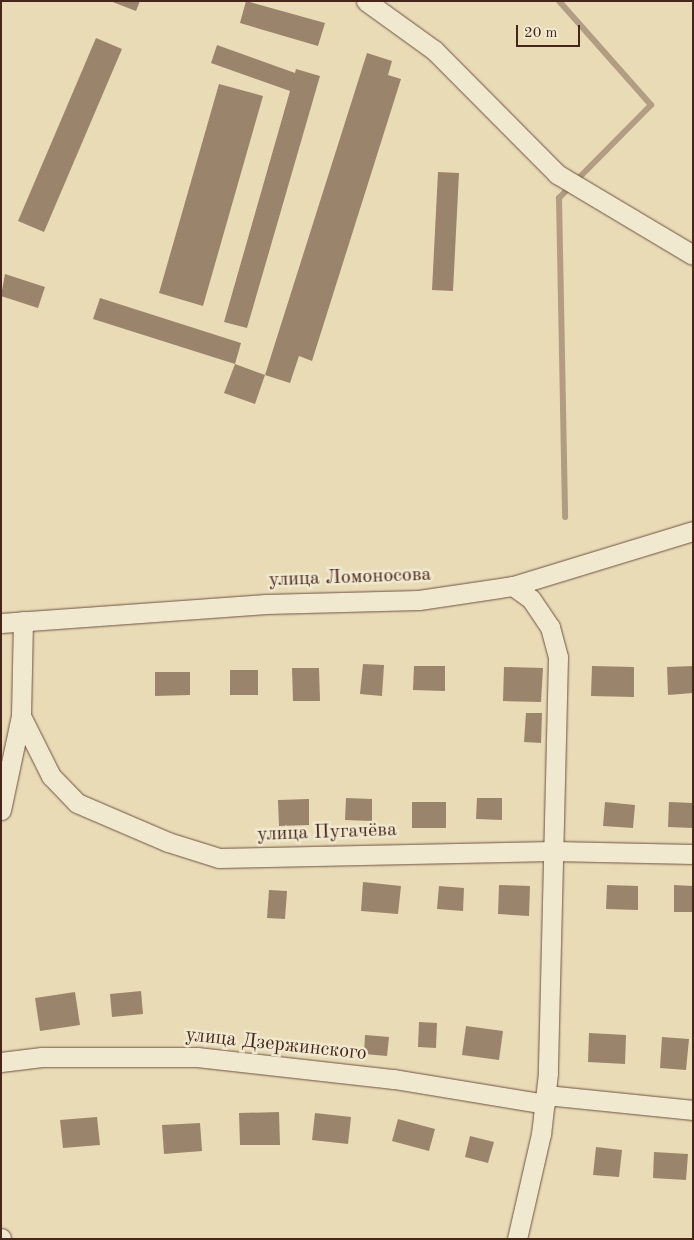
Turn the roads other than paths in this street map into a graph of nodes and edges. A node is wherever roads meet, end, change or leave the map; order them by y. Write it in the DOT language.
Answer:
graph roads {
  1 [pos="366,1"];
  2 [pos="693,255"];
  3 [pos="693,530"];
  4 [pos="513,586"];
  5 [pos="22,621"];
  6 [pos="1,623"];
  7 [pos="21,716"];
  8 [pos="2,806"];
  9 [pos="554,850"];
  10 [pos="693,854"];
  11 [pos="1,1062"];
  12 [pos="545,1100"];
  13 [pos="693,1110"];
  14 [pos="517,1239"];
  1 -- 2 [label="street"];
  3 -- 4 [label="street, улица Ломоносова"];
  4 -- 5 [label="street, улица Ломоносова"];
  4 -- 9 [label="street"];
  5 -- 6 [label="street, улица Ломоносова"];
  5 -- 7 [label="street"];
  7 -- 8 [label="street"];
  7 -- 9 [label="street, улица Пугачёва"];
  9 -- 10 [label="street, улица Пугачёва"];
  9 -- 12 [label="street"];
  11 -- 12 [label="street, улица Дзержинского"];
  12 -- 13 [label="street, улица Дзержинского"];
  12 -- 14 [label="street"];
}
